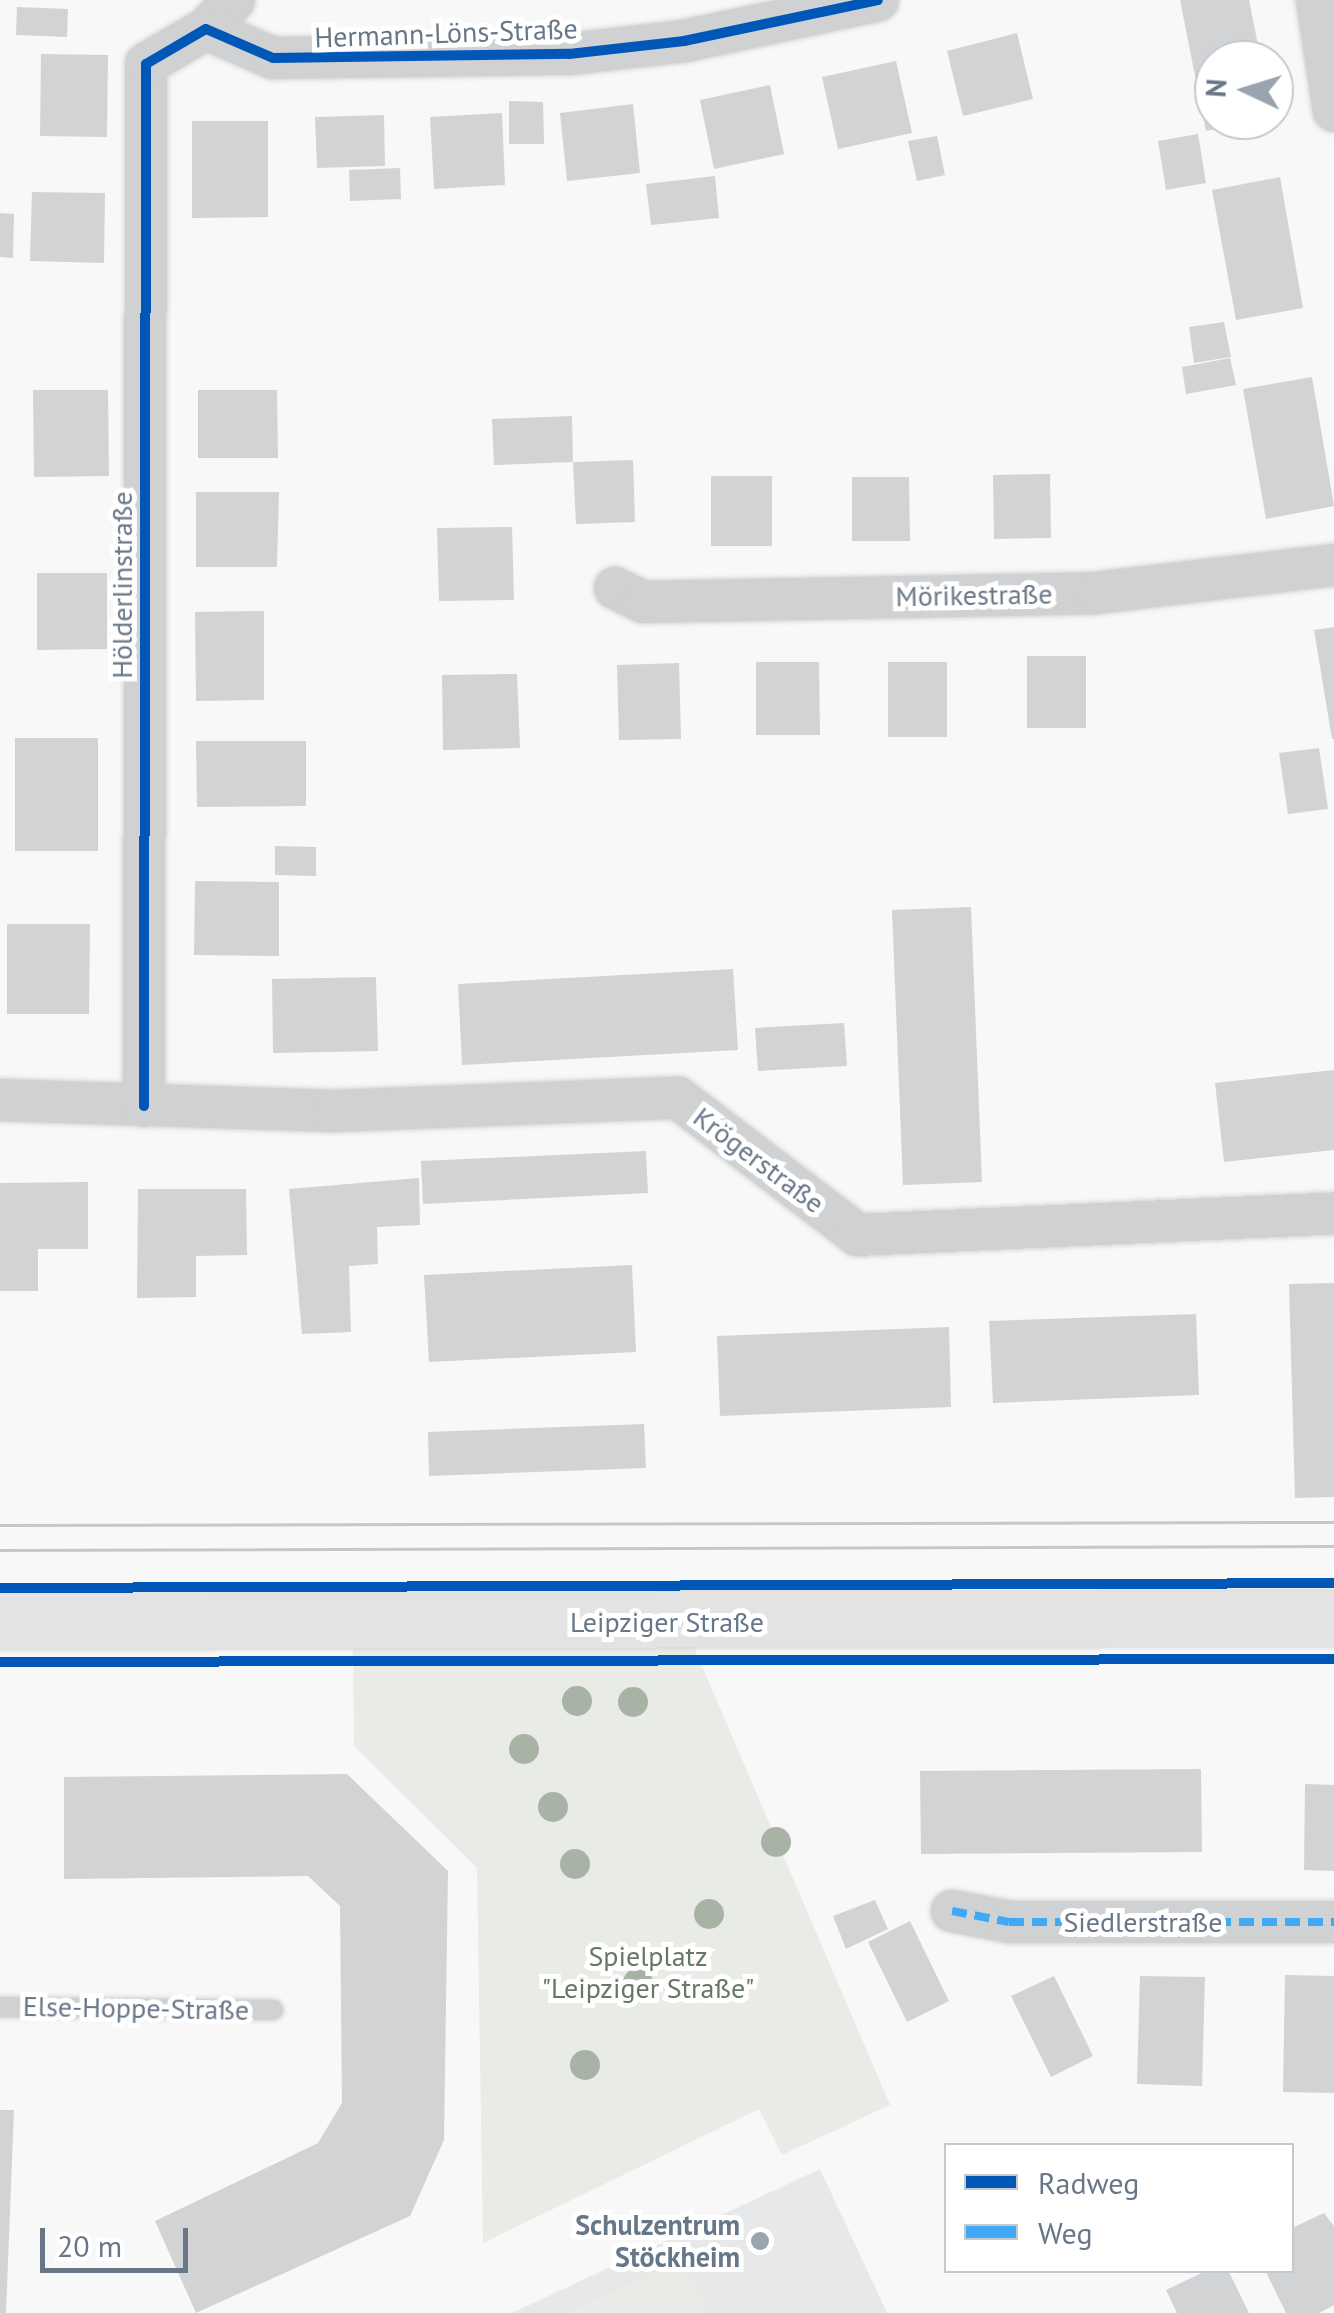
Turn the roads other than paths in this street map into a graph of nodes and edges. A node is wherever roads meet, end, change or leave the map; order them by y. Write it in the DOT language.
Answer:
graph roads {
  1 [pos="878,0"];
  2 [pos="1316,0"];
  3 [pos="220,14"];
  4 [pos="146,64"];
  5 [pos="1334,111"];
  6 [pos="1334,565"];
  7 [pos="615,588"];
  8 [pos="0,1100"];
  9 [pos="144,1106"];
  10 [pos="1334,1213"];
  11 [pos="1334,1618"];
  12 [pos="0,1621"];
  13 [pos="952,1911"];
  14 [pos="1334,1922"];
  15 [pos="0,2007"];
  16 [pos="273,2010"];
  1 -- 3 [label="street, Hermann-Löns-Straße"];
  2 -- 5 [label="street"];
  3 -- 4 [label="street, Hermann-Löns-Straße"];
  4 -- 9 [label="street, Hölderlinstraße"];
  6 -- 7 [label="street, Mörikestraße"];
  8 -- 9 [label="street, Krögerstraße"];
  9 -- 10 [label="street, Krögerstraße"];
  11 -- 12 [label="street, Leipziger Straße"];
  13 -- 14 [label="street, Siedlerstraße"];
  15 -- 16 [label="lane, Else-Hoppe-Straße"];
}
